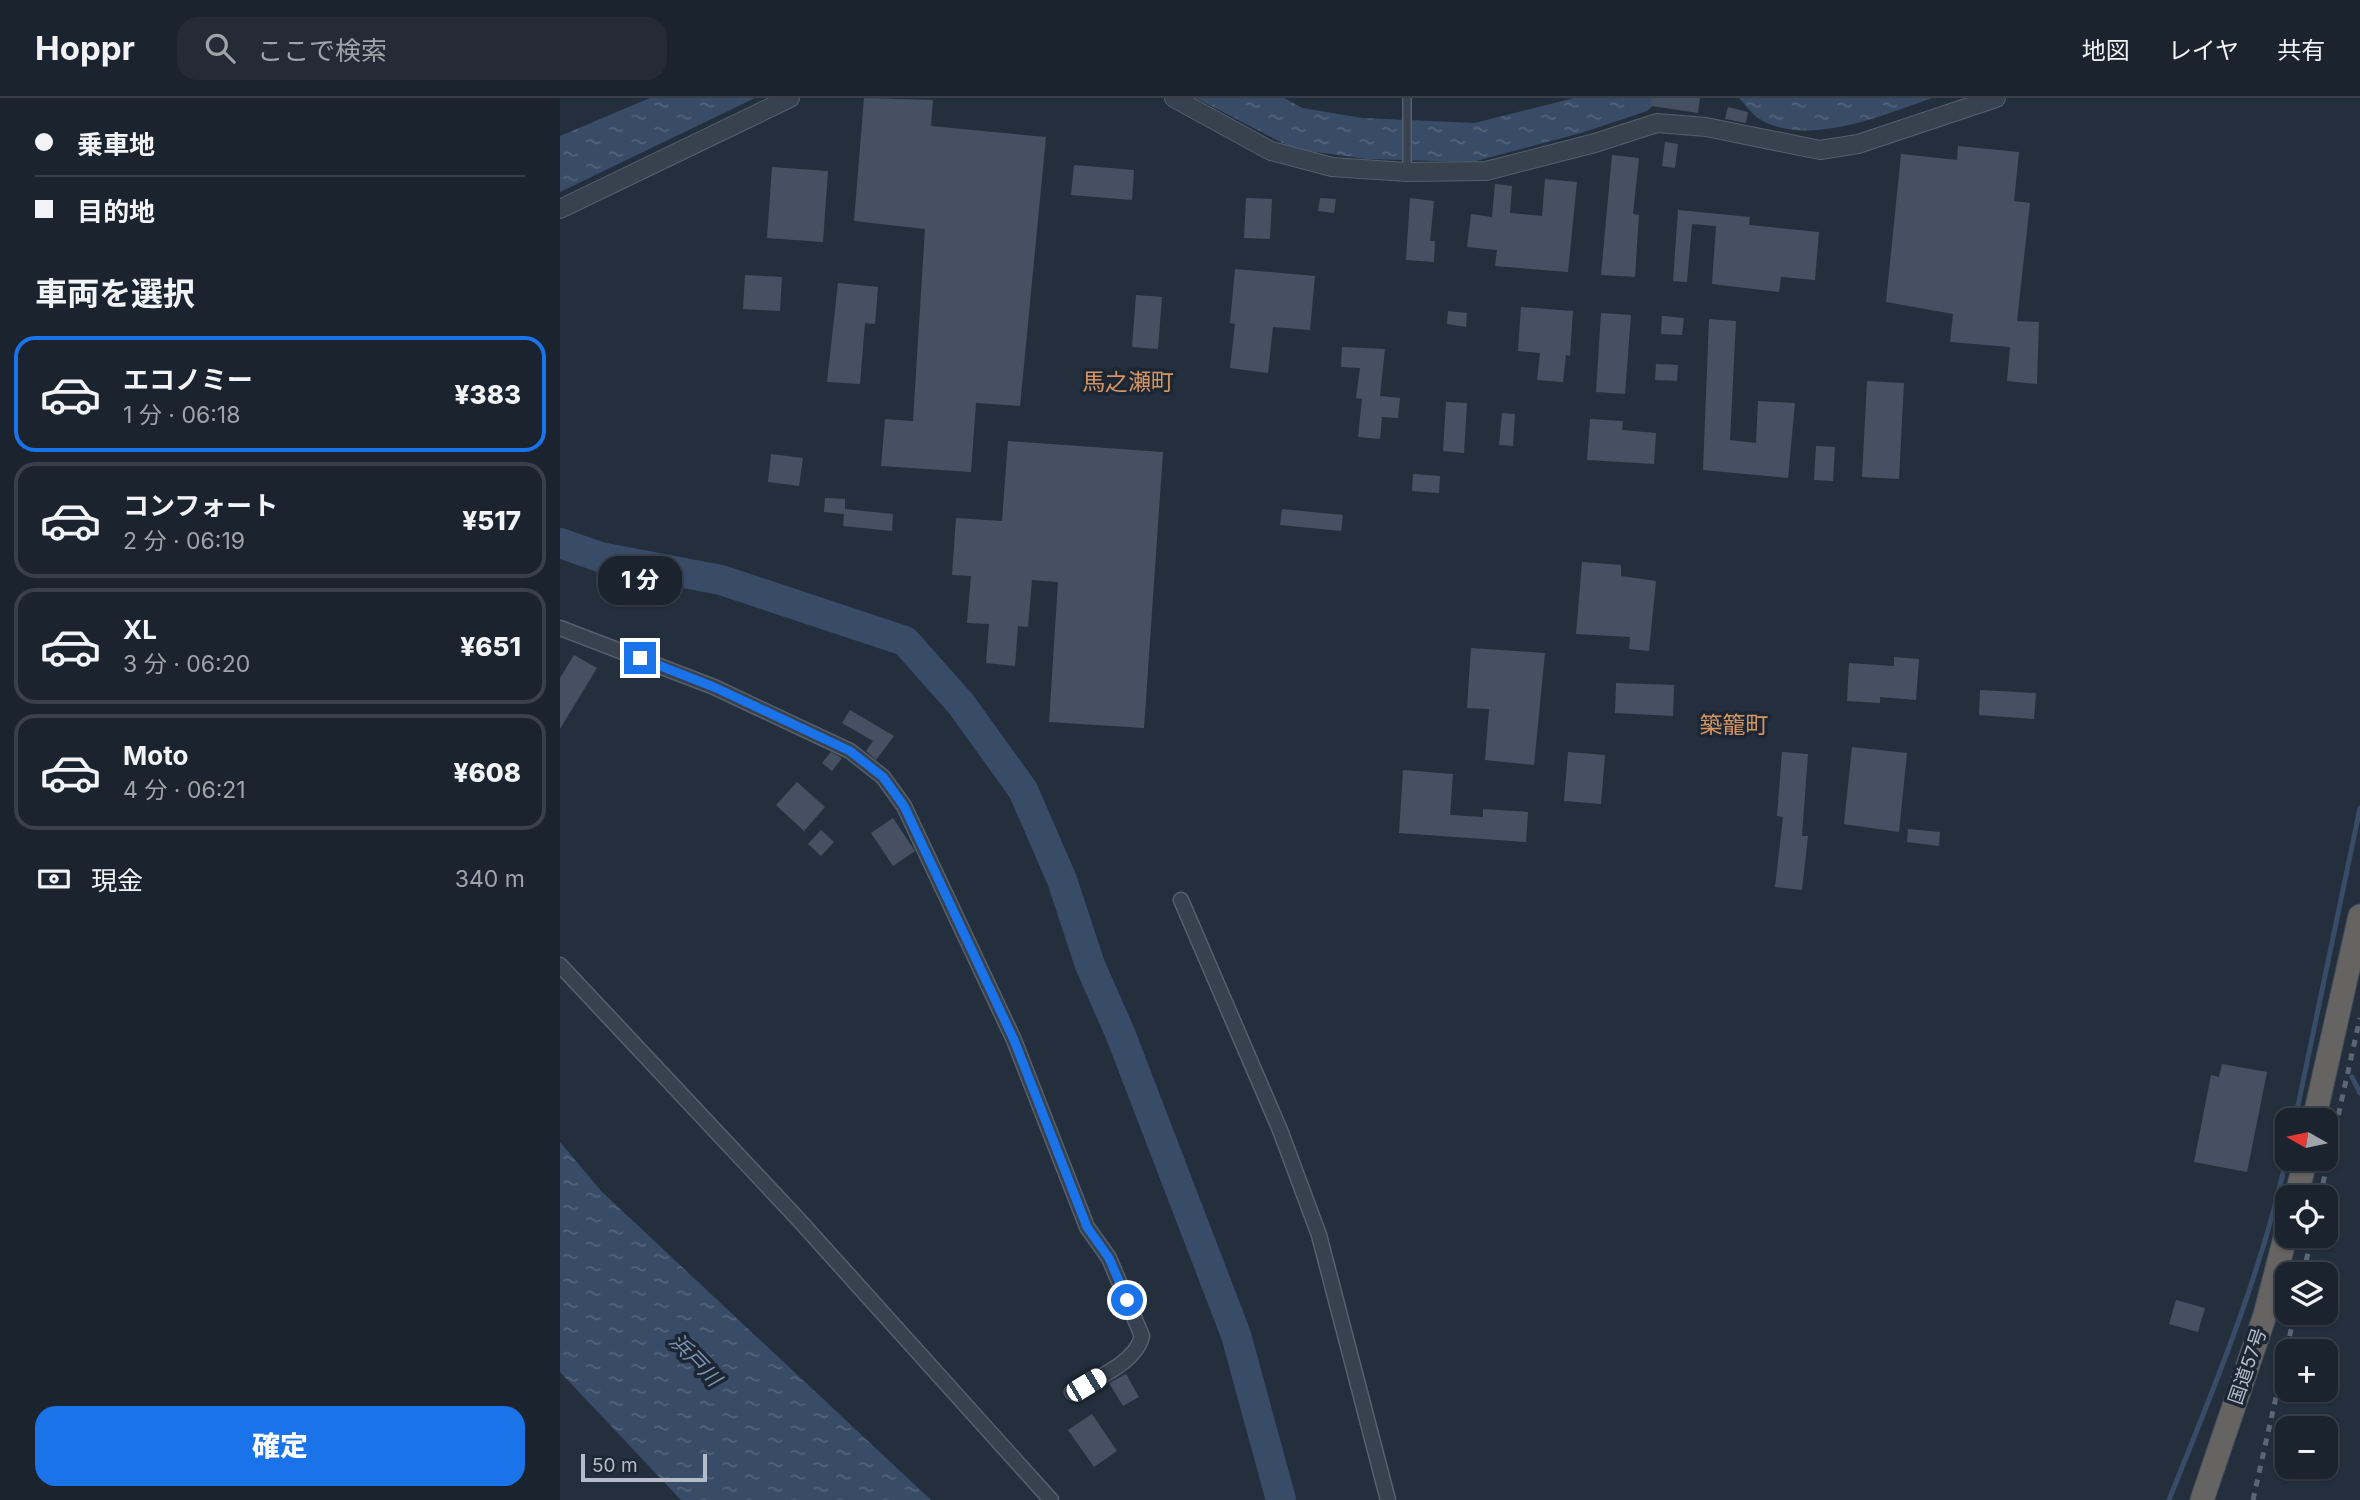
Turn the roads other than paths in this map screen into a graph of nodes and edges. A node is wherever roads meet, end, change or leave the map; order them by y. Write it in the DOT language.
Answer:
graph roads {
  1 [pos="790,98"];
  2 [pos="1174,98"];
  3 [pos="1407,98"];
  4 [pos="1996,98"];
  5 [pos="1407,168"];
  6 [pos="560,209"];
  7 [pos="560,628"];
  8 [pos="1181,900"];
  9 [pos="2360,916"];
  10 [pos="560,965"];
  11 [pos="2317,1108"];
  12 [pos="2282,1248"];
  13 [pos="1072,1392"];
  14 [pos="1051,1500"];
  15 [pos="1388,1500"];
  16 [pos="2202,1500"];
  1 -- 6 [label="street"];
  2 -- 5 [label="street"];
  3 -- 5 [label="lane"];
  4 -- 5 [label="street"];
  7 -- 13 [label="street"];
  8 -- 15 [label="street"];
  9 -- 11 [label="highway"];
  10 -- 14 [label="street"];
  12 -- 16 [label="highway, 国道57号"];
}
